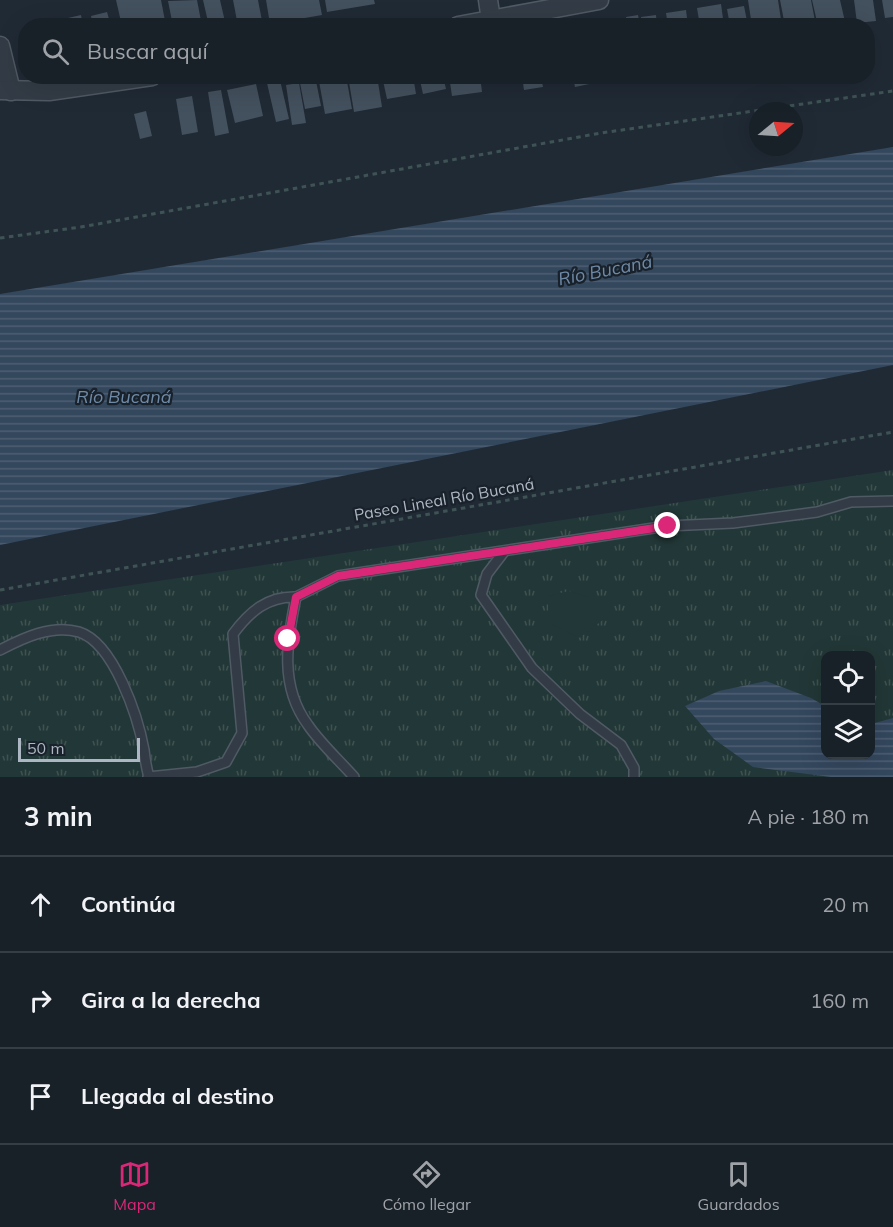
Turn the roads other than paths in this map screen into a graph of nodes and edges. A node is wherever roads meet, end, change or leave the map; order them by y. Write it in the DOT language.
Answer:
graph roads {
  1 [pos="488,0"];
  2 [pos="599,0"];
  3 [pos="491,18"];
  4 [pos="502,18"];
  5 [pos="0,46"];
  6 [pos="98,84"];
  7 [pos="5,90"];
  8 [pos="893,501"];
  9 [pos="503,553"];
  10 [pos="296,597"];
  11 [pos="0,650"];
  12 [pos="148,777"];
  13 [pos="354,777"];
  14 [pos="634,777"];
  1 -- 3 [label="street"];
  2 -- 4 [label="street"];
  5 -- 7 [label="street"];
  6 -- 7 [label="street"];
  8 -- 9 [label="lane"];
  9 -- 10 [label="lane"];
  9 -- 14 [label="lane"];
  10 -- 12 [label="lane"];
  10 -- 13 [label="lane"];
  11 -- 12 [label="lane"];
}
